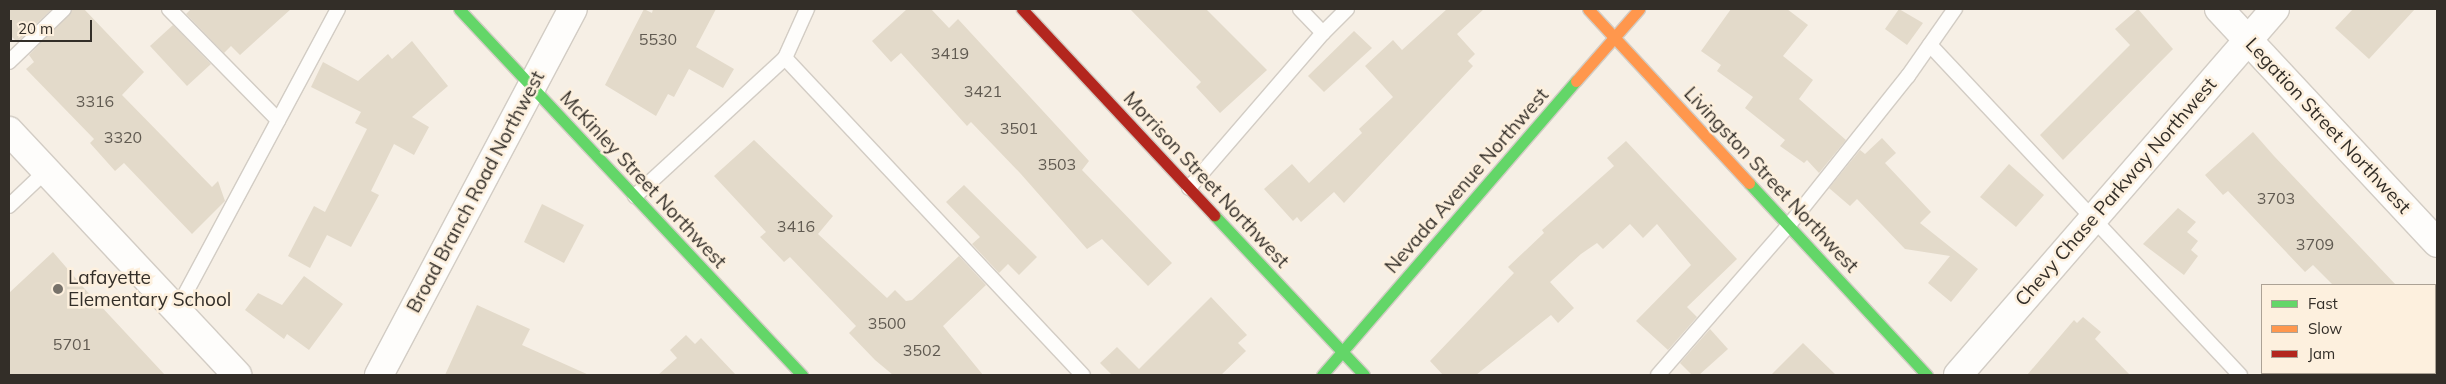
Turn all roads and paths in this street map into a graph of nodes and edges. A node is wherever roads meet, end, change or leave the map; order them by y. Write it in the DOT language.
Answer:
graph roads {
  1 [pos="64,9"];
  2 [pos="169,9"];
  3 [pos="338,9"];
  4 [pos="459,9"];
  5 [pos="573,9"];
  6 [pos="807,9"];
  7 [pos="1022,9"];
  8 [pos="1300,9"];
  9 [pos="1347,9"];
  10 [pos="1588,9"];
  11 [pos="1639,9"];
  12 [pos="1955,9"];
  13 [pos="2219,9"];
  14 [pos="2274,9"];
  15 [pos="1323,33"];
  16 [pos="1614,37"];
  17 [pos="2248,40"];
  18 [pos="1930,45"];
  19 [pos="785,58"];
  20 [pos="9,62"];
  21 [pos="532,86"];
  22 [pos="278,120"];
  23 [pos="9,131"];
  24 [pos="46,171"];
  25 [pos="1189,188"];
  26 [pos="635,196"];
  27 [pos="9,206"];
  28 [pos="2093,219"];
  29 [pos="1789,225"];
  30 [pos="2437,243"];
  31 [pos="176,311"];
  32 [pos="1343,352"];
  33 [pos="237,375"];
  34 [pos="379,375"];
  35 [pos="802,375"];
  36 [pos="1083,375"];
  37 [pos="1322,375"];
  38 [pos="1364,375"];
  39 [pos="1658,375"];
  40 [pos="1927,375"];
  41 [pos="1958,375"];
  42 [pos="2240,375"];
  1 -- 20 [label="lane"];
  2 -- 22 [label="lane"];
  3 -- 22 [label="lane"];
  4 -- 21 [label="street, McKinley Street Northwest"];
  5 -- 21 [label="street, Broad Branch Road Northwest"];
  6 -- 19 [label="lane"];
  7 -- 25 [label="street, Morrison Street Northwest"];
  8 -- 15 [label="lane"];
  9 -- 15 [label="lane"];
  10 -- 16 [label="street, Livingston Street Northwest"];
  11 -- 16 [label="street, Nevada Avenue Northwest"];
  12 -- 18 [label="lane"];
  13 -- 17 [label="street, Legation Street Northwest"];
  14 -- 17 [label="street, Chevy Chase Parkway Northwest"];
  15 -- 25 [label="lane"];
  16 -- 29 [label="street, Livingston Street Northwest"];
  16 -- 32 [label="street, Nevada Avenue Northwest"];
  17 -- 28 [label="street, Chevy Chase Parkway Northwest"];
  17 -- 30 [label="street, Legation Street Northwest"];
  18 -- 28 [label="lane"];
  18 -- 29 [label="lane"];
  19 -- 26 [label="lane"];
  19 -- 36 [label="lane"];
  21 -- 26 [label="street, McKinley Street Northwest"];
  21 -- 34 [label="street, Broad Branch Road Northwest"];
  22 -- 31 [label="lane"];
  23 -- 24 [label="street"];
  24 -- 27 [label="lane"];
  24 -- 31 [label="street"];
  25 -- 32 [label="street, Morrison Street Northwest"];
  26 -- 35 [label="street, McKinley Street Northwest"];
  28 -- 41 [label="street, Chevy Chase Parkway Northwest"];
  28 -- 42 [label="lane"];
  29 -- 39 [label="lane"];
  29 -- 40 [label="street, Livingston Street Northwest"];
  31 -- 33 [label="street"];
  32 -- 37 [label="street, Nevada Avenue Northwest"];
  32 -- 38 [label="street, Morrison Street Northwest"];
}
